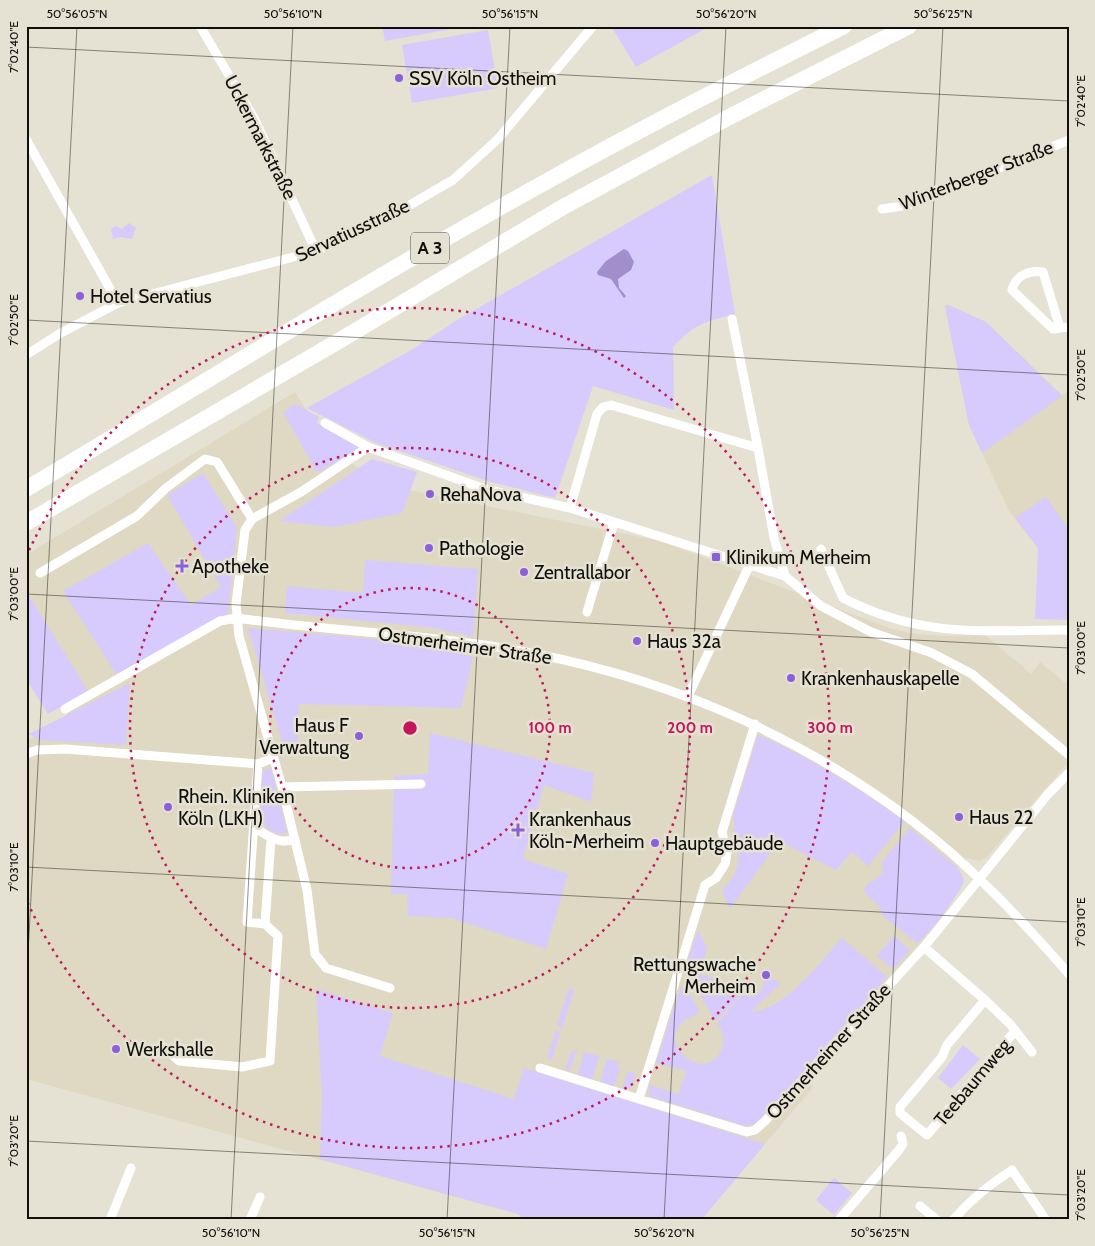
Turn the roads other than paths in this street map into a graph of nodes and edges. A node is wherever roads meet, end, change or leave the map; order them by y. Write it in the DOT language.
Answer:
graph roads {
  1 [pos="200,26"];
  2 [pos="593,26"];
  3 [pos="844,26"];
  4 [pos="909,26"];
  5 [pos="26,140"];
  6 [pos="1069,140"];
  7 [pos="882,209"];
  8 [pos="316,251"];
  9 [pos="118,303"];
  10 [pos="732,319"];
  11 [pos="1065,327"];
  12 [pos="26,355"];
  13 [pos="325,423"];
  14 [pos="368,447"];
  15 [pos="758,448"];
  16 [pos="26,489"];
  17 [pos="570,508"];
  18 [pos="252,519"];
  19 [pos="26,522"];
  20 [pos="614,522"];
  21 [pos="821,549"];
  22 [pos="750,564"];
  23 [pos="40,573"];
  24 [pos="785,576"];
  25 [pos="587,612"];
  26 [pos="237,618"];
  27 [pos="1069,630"];
  28 [pos="688,696"];
  29 [pos="65,709"];
  30 [pos="755,724"];
  31 [pos="26,754"];
  32 [pos="1069,754"];
  33 [pos="273,758"];
  34 [pos="258,764"];
  35 [pos="1069,773"];
  36 [pos="420,784"];
  37 [pos="282,787"];
  38 [pos="254,827"];
  39 [pos="271,839"];
  40 [pos="295,839"];
  41 [pos="979,879"];
  42 [pos="265,924"];
  43 [pos="924,947"];
  44 [pos="1069,974"];
  45 [pos="390,988"];
  46 [pos="985,1000"];
  47 [pos="1015,1030"];
  48 [pos="162,1046"];
  49 [pos="1032,1052"];
  50 [pos="540,1068"];
  51 [pos="639,1099"];
  52 [pos="901,1136"];
  53 [pos="131,1168"];
  54 [pos="260,1197"];
  55 [pos="920,1206"];
  56 [pos="110,1220"];
  57 [pos="250,1220"];
  58 [pos="839,1220"];
  59 [pos="937,1220"];
  60 [pos="953,1220"];
  61 [pos="1046,1220"];
  1 -- 8 [label="street, Uckermarkstraße"];
  2 -- 8 [label="street, Servatiusstraße"];
  3 -- 16 [label="highway, A 3"];
  4 -- 19 [label="highway, A 3"];
  5 -- 9 [label="street"];
  6 -- 7 [label="street, Winterberger Straße"];
  8 -- 9 [label="street, Servatiusstraße"];
  9 -- 12 [label="street, Servatiusstraße"];
  10 -- 15 [label="street"];
  11 -- 11 [label="street"];
  13 -- 14 [label="street"];
  14 -- 17 [label="street"];
  14 -- 18 [label="street"];
  15 -- 17 [label="street"];
  15 -- 24 [label="street"];
  17 -- 20 [label="street"];
  18 -- 23 [label="street"];
  18 -- 26 [label="street"];
  20 -- 22 [label="street"];
  20 -- 25 [label="street"];
  21 -- 27 [label="street"];
  22 -- 24 [label="street"];
  22 -- 28 [label="street"];
  24 -- 32 [label="street"];
  26 -- 28 [label="street, Ostmerheimer Straße"];
  26 -- 29 [label="street, Ostmerheimer Straße"];
  26 -- 33 [label="street"];
  28 -- 30 [label="street, Ostmerheimer Straße"];
  30 -- 41 [label="street, Ostmerheimer Straße"];
  30 -- 51 [label="street"];
  31 -- 34 [label="street"];
  33 -- 34 [label="street"];
  33 -- 37 [label="street"];
  34 -- 38 [label="street"];
  35 -- 41 [label="street, Ostmerheimer Straße"];
  36 -- 37 [label="street"];
  37 -- 40 [label="street"];
  38 -- 39 [label="street"];
  38 -- 42 [label="street"];
  39 -- 40 [label="street"];
  39 -- 42 [label="street"];
  40 -- 45 [label="street"];
  41 -- 43 [label="street, Ostmerheimer Straße"];
  41 -- 44 [label="street"];
  42 -- 48 [label="street"];
  43 -- 46 [label="street, Teebaumweg"];
  43 -- 51 [label="street, Ostmerheimer Straße"];
  46 -- 47 [label="street, Teebaumweg"];
  46 -- 47 [label="street, Teebaumweg"];
  47 -- 49 [label="street, Teebaumweg"];
  50 -- 51 [label="street, Ostmerheimer Straße"];
  52 -- 58 [label="street"];
  53 -- 56 [label="street"];
  54 -- 57 [label="street"];
  55 -- 59 [label="street"];
  60 -- 61 [label="street"];
}
